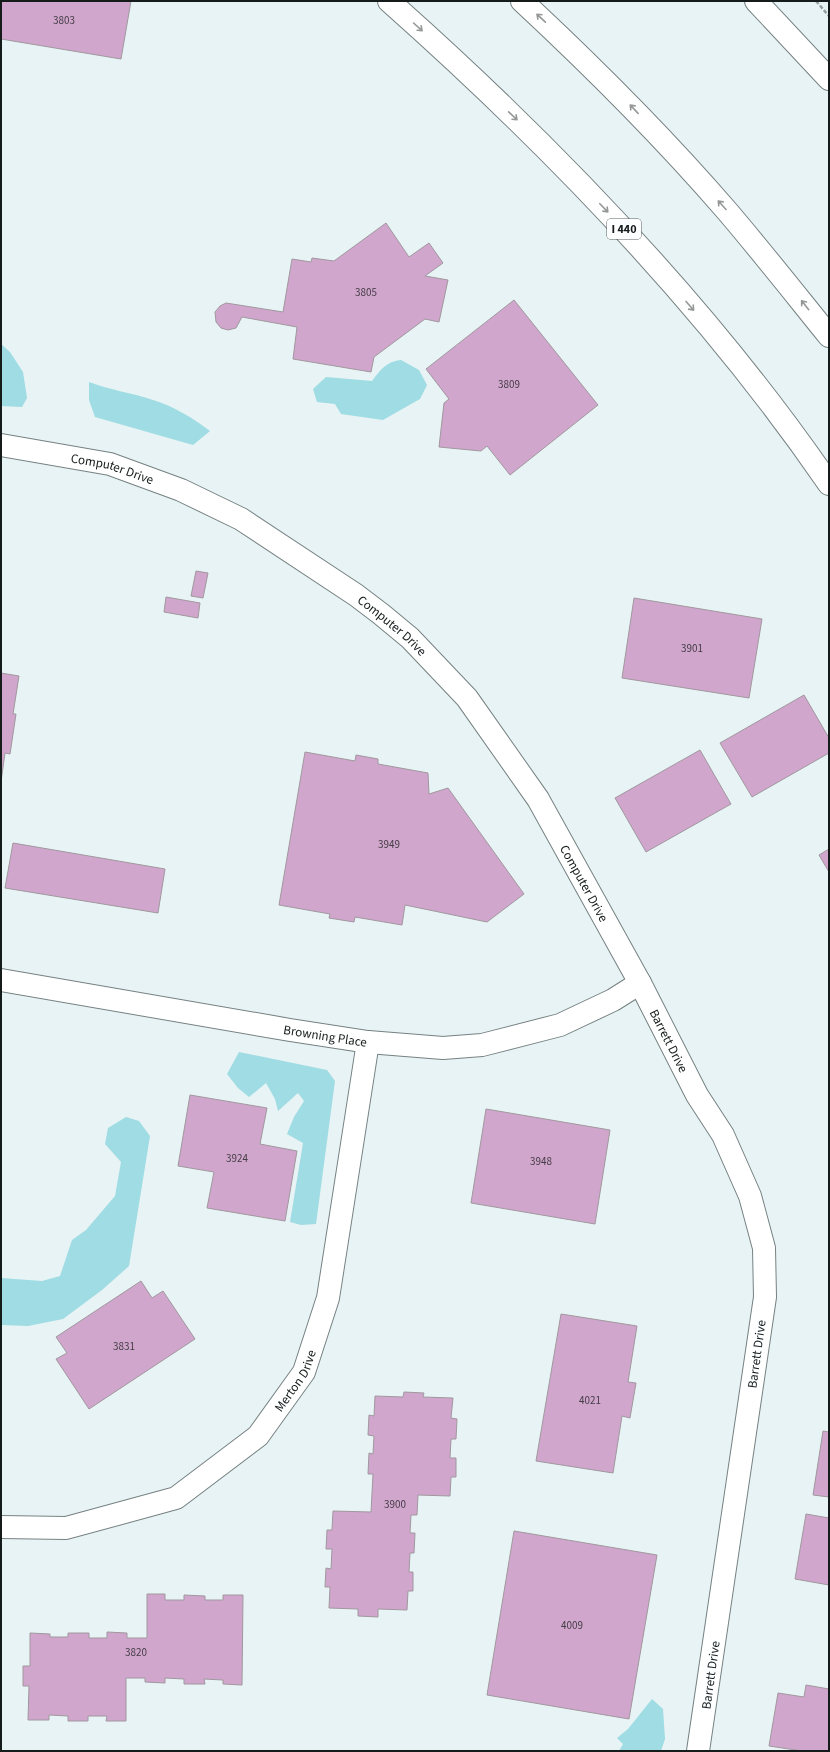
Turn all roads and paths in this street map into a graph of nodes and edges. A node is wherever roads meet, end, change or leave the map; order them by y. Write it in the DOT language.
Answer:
graph roads {
  1 [pos="389,1"];
  2 [pos="522,1"];
  3 [pos="756,1"];
  4 [pos="816,1"];
  5 [pos="829,16"];
  6 [pos="829,79"];
  7 [pos="829,336"];
  8 [pos="1,445"];
  9 [pos="829,484"];
  10 [pos="1,980"];
  11 [pos="640,983"];
  12 [pos="368,1042"];
  13 [pos="1,1527"];
  14 [pos="698,1751"];
  1 -- 9 [label="main road, I 440, one-way"];
  7 -- 2 [label="main road, one-way"];
  3 -- 6 [label="main road"];
  4 -- 5 [label="path"];
  8 -- 11 [label="main road, Computer Drive"];
  10 -- 12 [label="main road, Browning Place"];
  11 -- 12 [label="main road, Browning Place"];
  11 -- 14 [label="main road, Barrett Drive"];
  12 -- 13 [label="main road, Merton Drive"];
}
